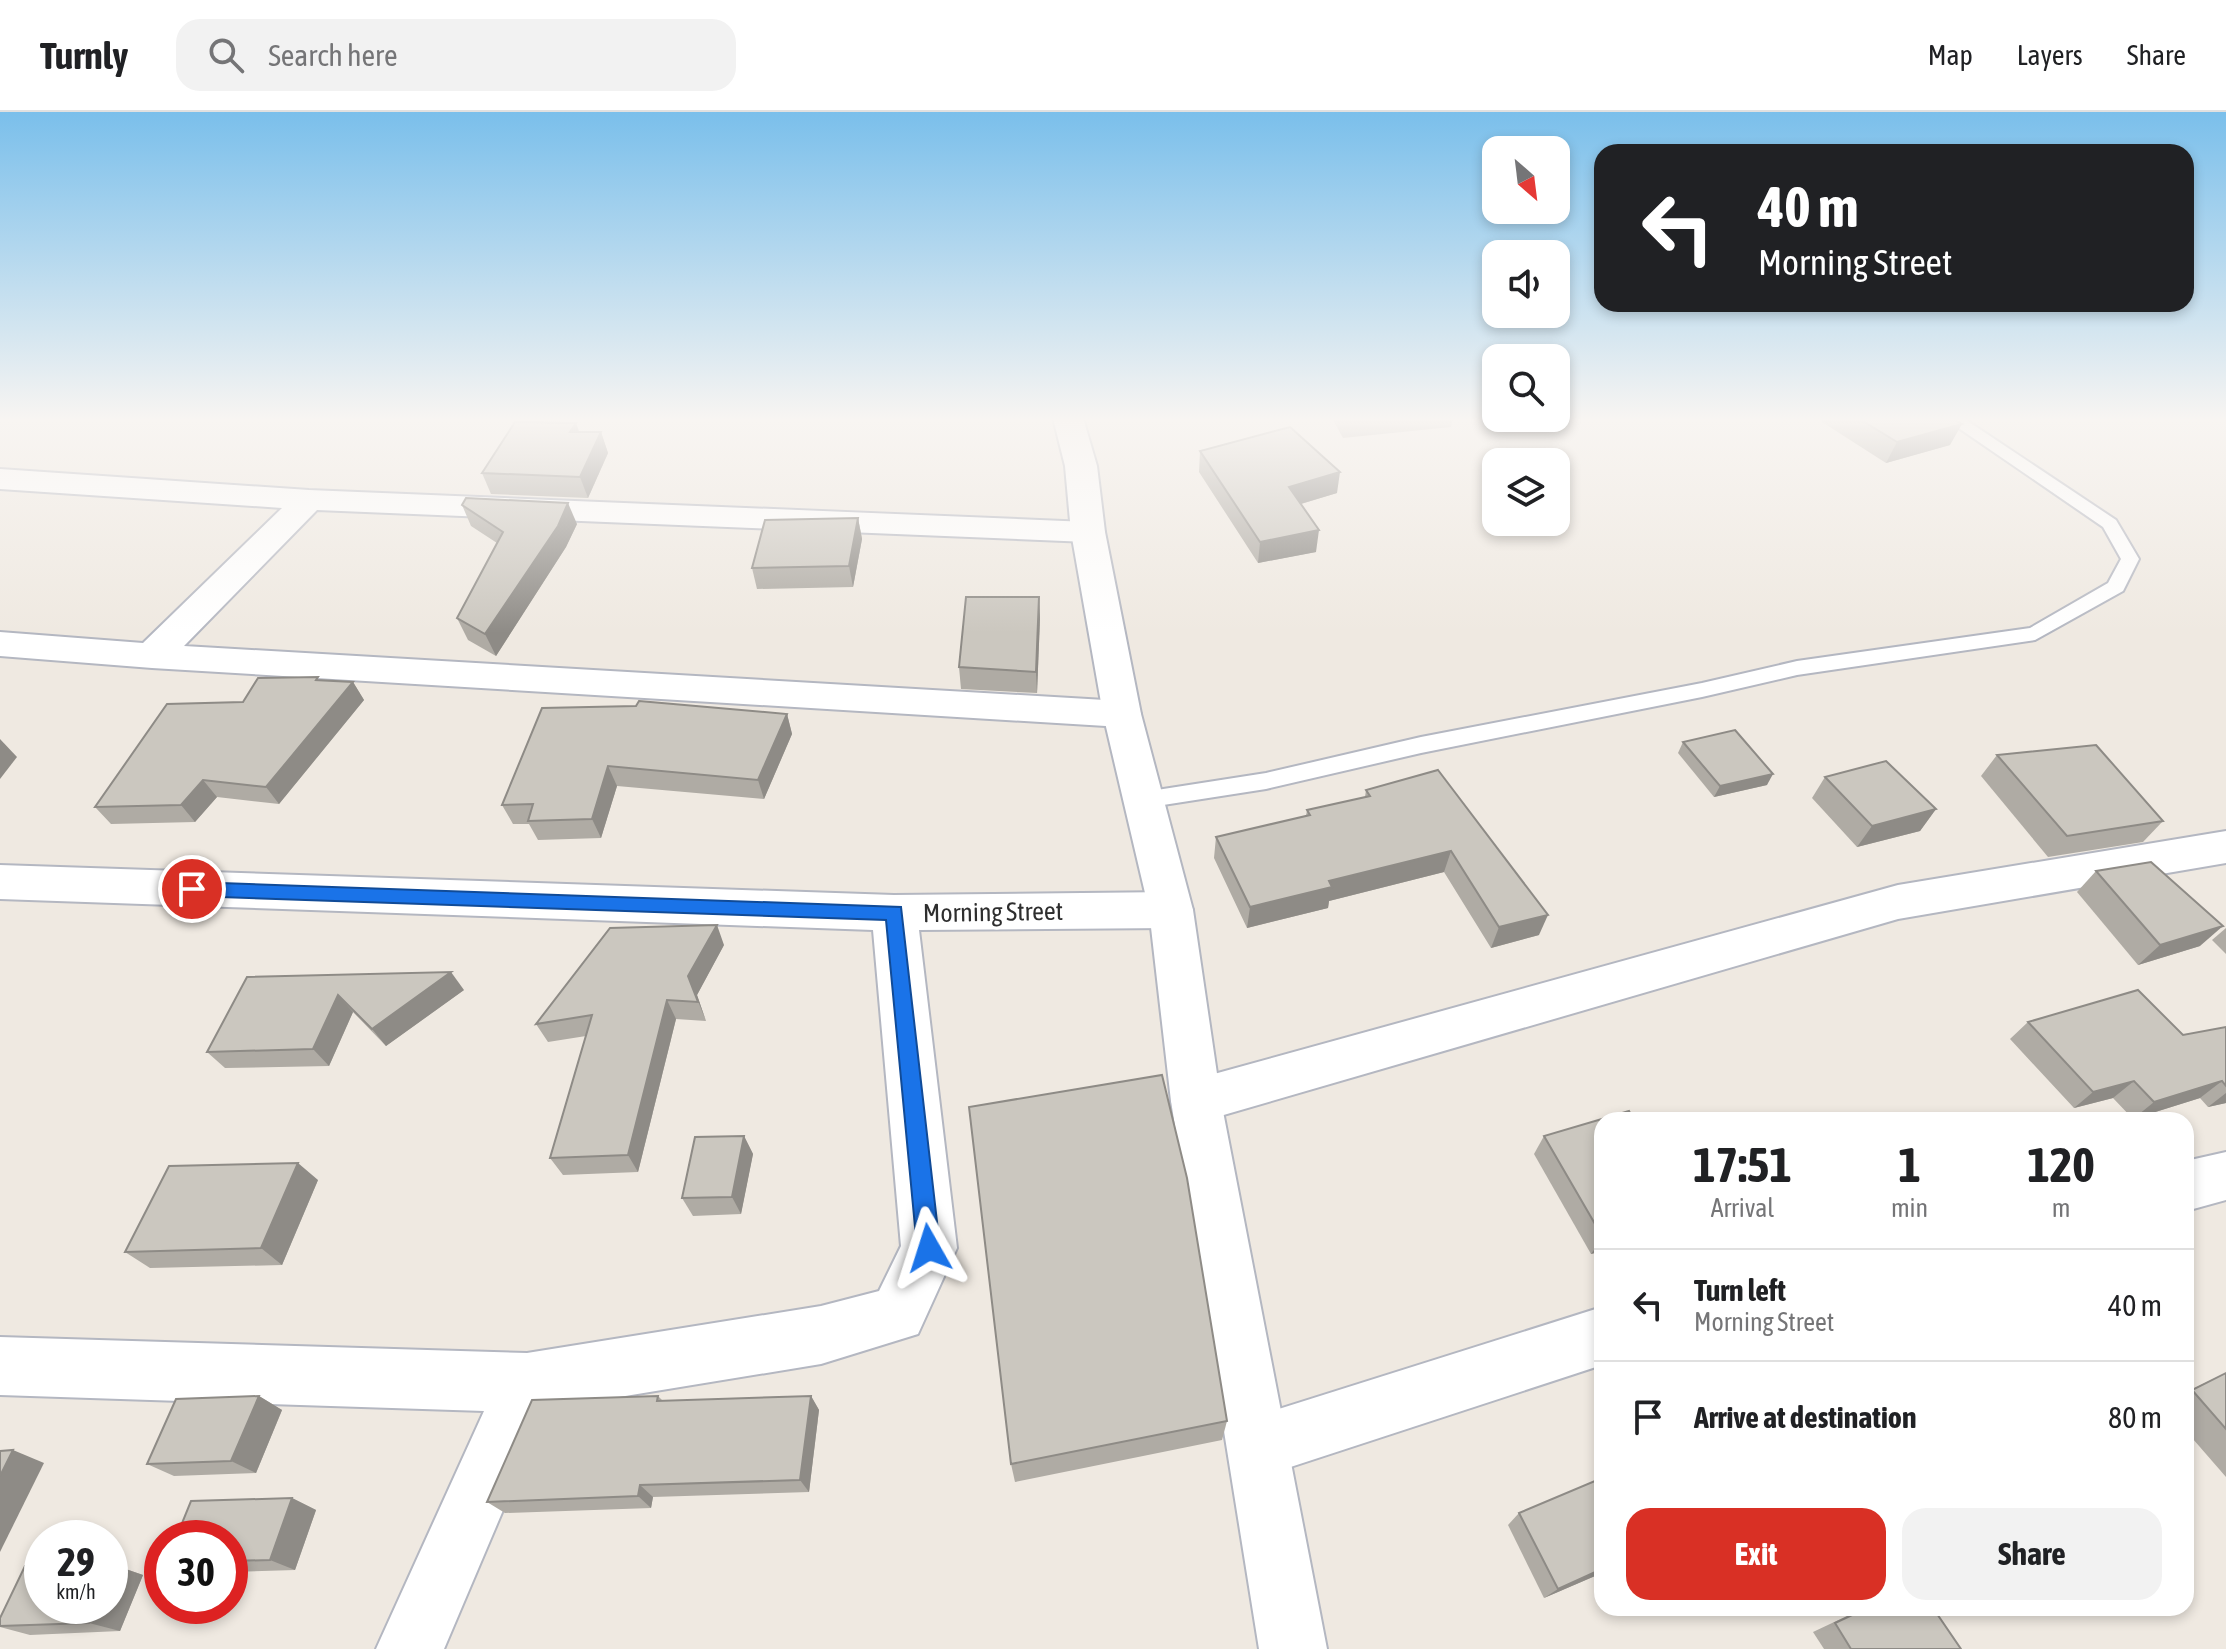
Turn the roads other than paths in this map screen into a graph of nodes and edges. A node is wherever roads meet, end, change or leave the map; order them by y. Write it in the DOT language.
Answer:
graph roads {
  1 [pos="158,490"];
  2 [pos="1084,490"];
  3 [pos="2059,490"];
  4 [pos="309,500"];
  5 [pos="1088,532"];
  6 [pos="0,644"];
  7 [pos="152,656"];
  8 [pos="1122,714"];
  9 [pos="1144,800"];
  10 [pos="2226,847"];
  11 [pos="0,882"];
  12 [pos="1171,910"];
  13 [pos="894,913"];
  14 [pos="1196,1101"];
  15 [pos="2226,1176"];
  16 [pos="2194,1184"];
  17 [pos="1594,1339"];
  18 [pos="0,1366"];
  19 [pos="527,1383"];
  20 [pos="1260,1446"];
  21 [pos="410,1649"];
  22 [pos="1293,1649"];
  1 -- 4 [label="street"];
  2 -- 5 [label="street"];
  3 -- 9 [label="lane"];
  4 -- 5 [label="street"];
  4 -- 7 [label="street"];
  5 -- 8 [label="street"];
  6 -- 7 [label="street"];
  7 -- 8 [label="street"];
  8 -- 9 [label="street"];
  9 -- 12 [label="street"];
  10 -- 14 [label="street"];
  11 -- 13 [label="street, Morning Street"];
  12 -- 13 [label="street, Morning Street"];
  12 -- 14 [label="street"];
  13 -- 19 [label="street"];
  14 -- 20 [label="street"];
  15 -- 16 [label="street"];
  17 -- 20 [label="street"];
  18 -- 19 [label="street"];
  19 -- 21 [label="street"];
  20 -- 22 [label="street"];
}
